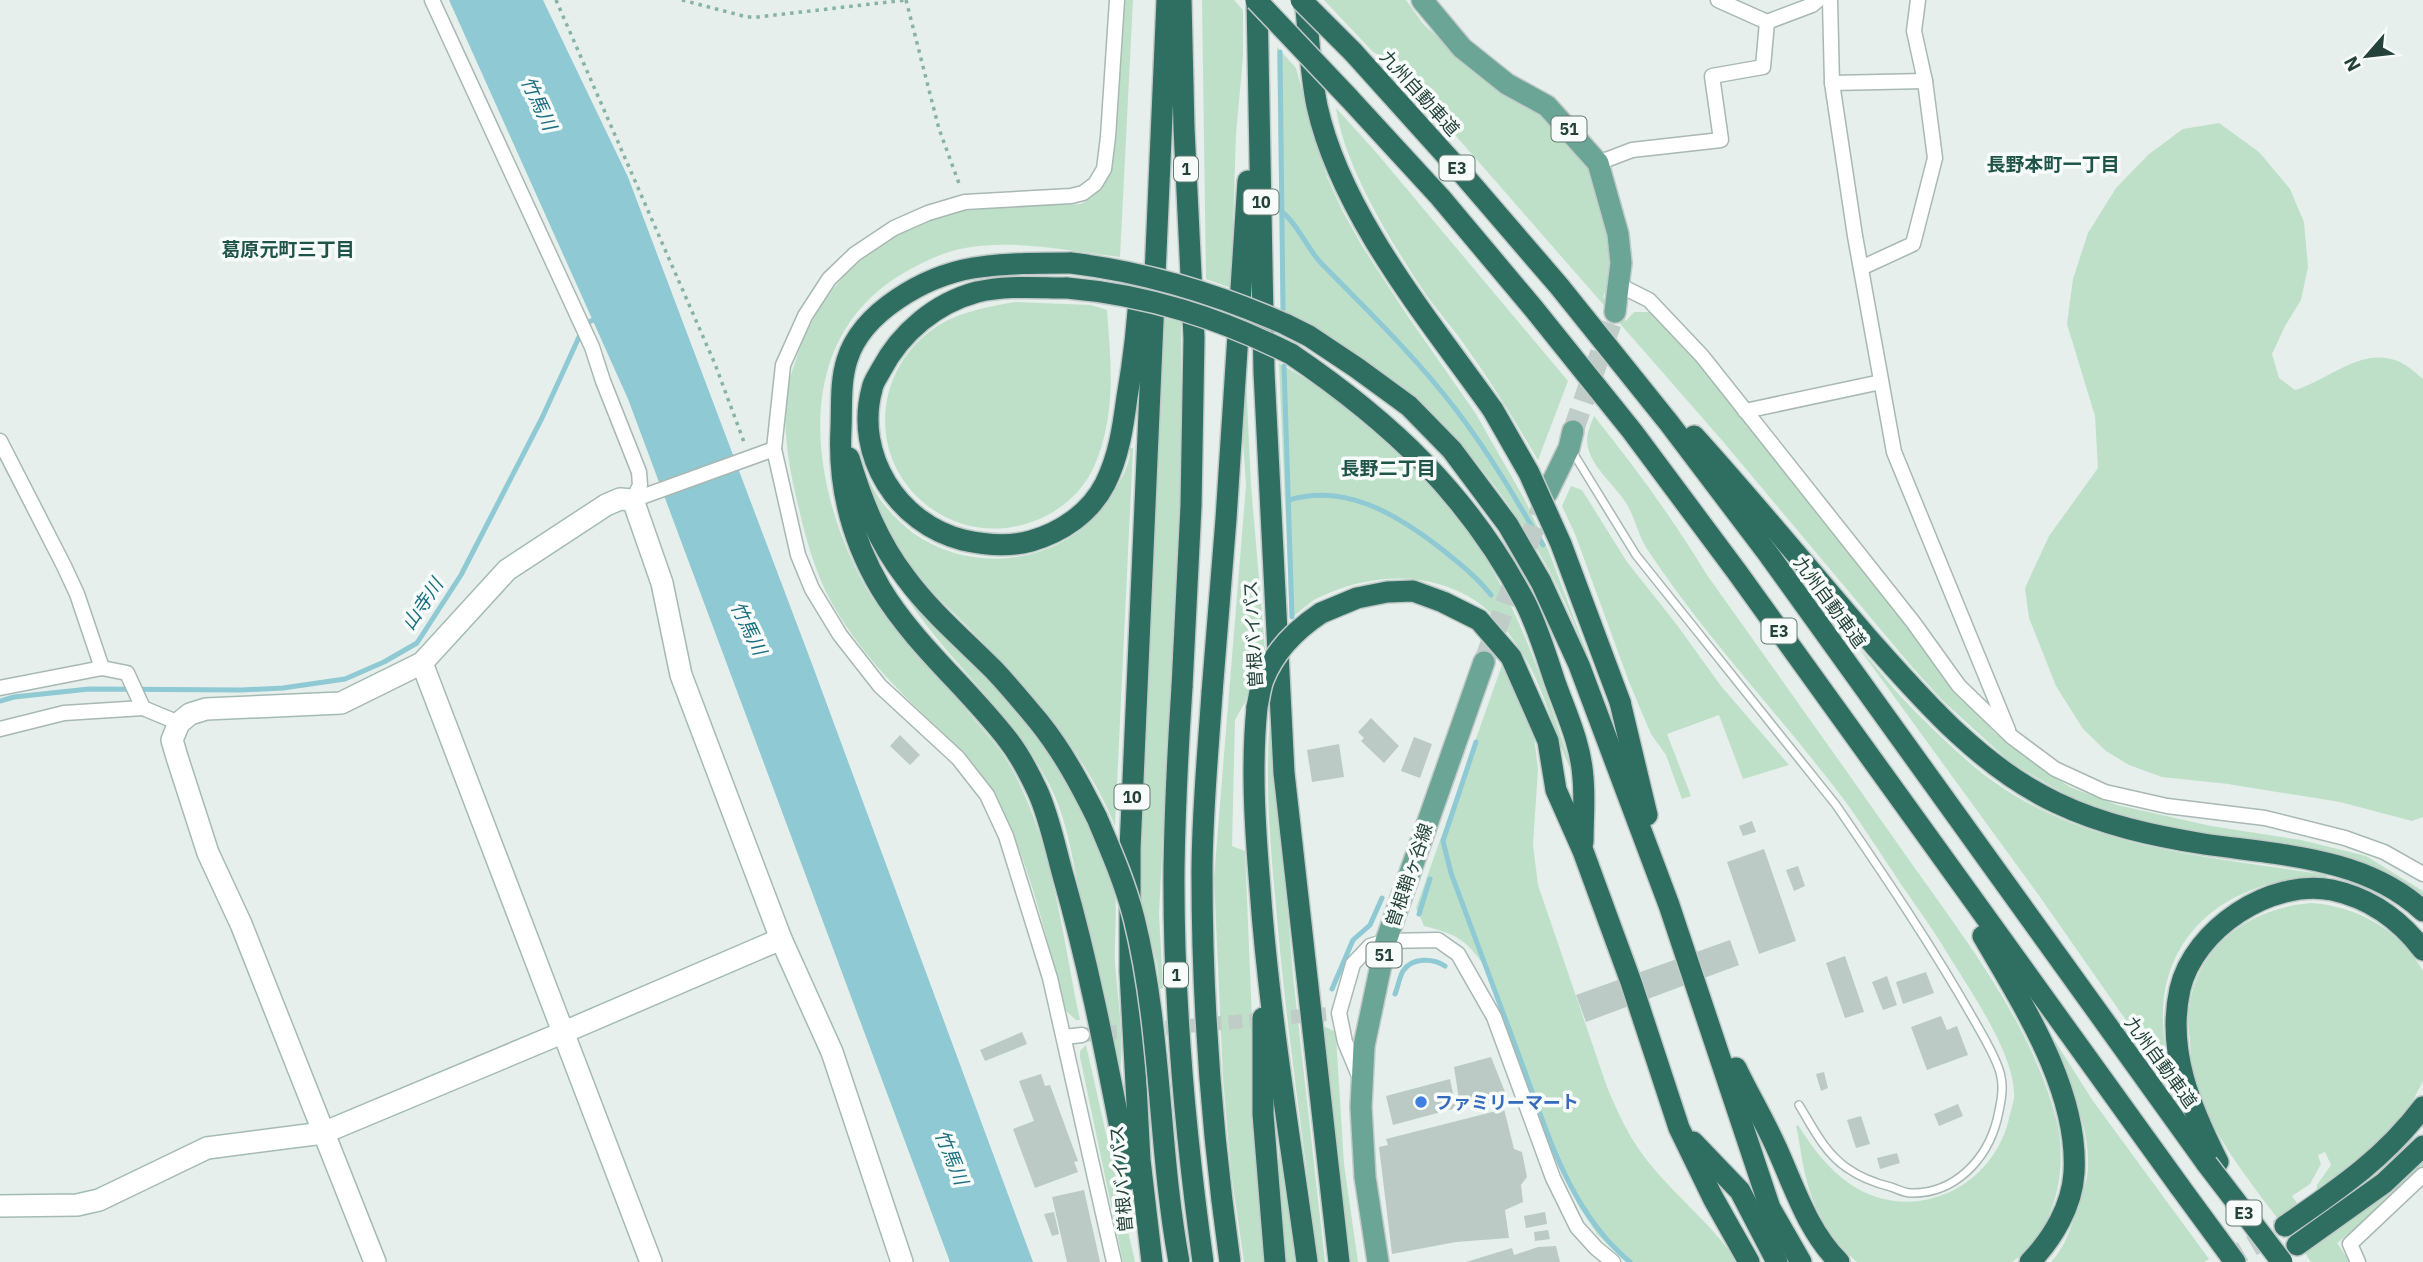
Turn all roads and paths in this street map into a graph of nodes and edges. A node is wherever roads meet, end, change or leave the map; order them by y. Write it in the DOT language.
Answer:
graph roads {
  1 [pos="432,0"];
  2 [pos="556,0"];
  3 [pos="682,0"];
  4 [pos="906,0"];
  5 [pos="1117,0"];
  6 [pos="1165,0"];
  7 [pos="1181,0"];
  8 [pos="1256,0"];
  9 [pos="1303,0"];
  10 [pos="1422,0"];
  11 [pos="1718,0"];
  12 [pos="1818,0"];
  13 [pos="1830,0"];
  14 [pos="1919,0"];
  15 [pos="1767,22"];
  16 [pos="1257,32"];
  17 [pos="1926,81"];
  18 [pos="1832,83"];
  19 [pos="1598,163"];
  20 [pos="965,202"];
  21 [pos="1861,268"];
  22 [pos="1617,284"];
  23 [pos="1559,286"];
  24 [pos="1615,312"];
  25 [pos="1881,382"];
  26 [pos="1745,411"];
  27 [pos="841,429"];
  28 [pos="1571,439"];
  29 [pos="0,441"];
  30 [pos="774,449"];
  31 [pos="747,458"];
  32 [pos="1547,493"];
  33 [pos="643,497"];
  34 [pos="1484,662"];
  35 [pos="422,663"];
  36 [pos="103,668"];
  37 [pos="0,688"];
  38 [pos="143,708"];
  39 [pos="178,723"];
  40 [pos="0,729"];
  41 [pos="2012,737"];
  42 [pos="1929,841"];
  43 [pos="1583,851"];
  44 [pos="2423,874"];
  45 [pos="1669,905"];
  46 [pos="2423,911"];
  47 [pos="781,939"];
  48 [pos="1264,939"];
  49 [pos="1386,941"];
  50 [pos="2423,950"];
  51 [pos="1704,1007"];
  52 [pos="562,1033"];
  53 [pos="1082,1035"];
  54 [pos="1064,1037"];
  55 [pos="1362,1082"];
  56 [pos="1799,1105"];
  57 [pos="2423,1107"];
  58 [pos="1679,1128"];
  59 [pos="323,1133"];
  60 [pos="2423,1146"];
  61 [pos="2212,1163"];
  62 [pos="2423,1175"];
  63 [pos="0,1206"];
  64 [pos="2285,1226"];
  65 [pos="2292,1254"];
  66 [pos="375,1262"];
  67 [pos="651,1262"];
  68 [pos="902,1262"];
  69 [pos="1114,1262"];
  70 [pos="1152,1262"];
  71 [pos="1179,1262"];
  72 [pos="1203,1262"];
  73 [pos="1230,1262"];
  74 [pos="1275,1262"];
  75 [pos="1307,1262"];
  76 [pos="1339,1262"];
  77 [pos="1378,1262"];
  78 [pos="1613,1262"];
  79 [pos="1749,1262"];
  80 [pos="1777,1262"];
  81 [pos="1801,1262"];
  82 [pos="1839,1262"];
  83 [pos="2030,1262"];
  84 [pos="2235,1262"];
  85 [pos="2282,1262"];
  86 [pos="2358,1262"];
  1 -- 33 [label="street"];
  2 -- 31 [label="path"];
  3 -- 4 [label="path"];
  4 -- 20 [label="path"];
  5 -- 20 [label="street"];
  6 -- 43 [label="highway, bridge"];
  6 -- 70 [label="highway, 曽根バイパス / 10"];
  7 -- 72 [label="highway, 1, bridge"];
  8 -- 16 [label="highway, 曽根バイパス / 10"];
  8 -- 42 [label="highway, E3, bridge"];
  9 -- 23 [label="highway, 九州自動車道 / E3, bridge"];
  9 -- 45 [label="highway, bridge"];
  10 -- 19 [label="main road, 51"];
  11 -- 15 [label="street"];
  12 -- 15 [label="street"];
  13 -- 18 [label="street"];
  14 -- 17 [label="street"];
  15 -- 19 [label="street"];
  16 -- 73 [label="highway, 1, bridge"];
  16 -- 76 [label="highway, 曽根バイパス / 10"];
  17 -- 18 [label="street"];
  17 -- 21 [label="street"];
  18 -- 21 [label="street"];
  19 -- 22 [label="main road, 51"];
  20 -- 30 [label="street"];
  21 -- 25 [label="street"];
  22 -- 24 [label="main road, 51"];
  22 -- 26 [label="street"];
  23 -- 46 [label="highway"];
  23 -- 61 [label="highway, 九州自動車道 / E3"];
  25 -- 26 [label="street"];
  25 -- 41 [label="street"];
  26 -- 41 [label="street"];
  27 -- 45 [label="highway, bridge"];
  27 -- 70 [label="highway"];
  27 -- 71 [label="highway, bridge"];
  28 -- 32 [label="main road"];
  28 -- 56 [label="lane"];
  29 -- 36 [label="street"];
  30 -- 31 [label="street"];
  30 -- 54 [label="street"];
  31 -- 33 [label="street"];
  33 -- 35 [label="street"];
  33 -- 47 [label="street"];
  34 -- 49 [label="main road, 曽根鞘ヶ谷線 / 51"];
  35 -- 39 [label="street"];
  35 -- 52 [label="street"];
  36 -- 37 [label="street"];
  36 -- 38 [label="street"];
  38 -- 39 [label="street"];
  38 -- 40 [label="street"];
  39 -- 59 [label="street"];
  41 -- 44 [label="street"];
  42 -- 83 [label="highway"];
  42 -- 84 [label="highway, E3, bridge"];
  43 -- 48 [label="highway, bridge"];
  43 -- 58 [label="highway"];
  45 -- 51 [label="highway"];
  47 -- 52 [label="street"];
  47 -- 68 [label="street"];
  48 -- 74 [label="highway"];
  48 -- 75 [label="highway"];
  49 -- 55 [label="main road, 曽根鞘ヶ谷線 / 51"];
  49 -- 55 [label="street"];
  49 -- 78 [label="street"];
  50 -- 61 [label="highway"];
  51 -- 81 [label="highway"];
  51 -- 82 [label="highway"];
  52 -- 59 [label="street"];
  52 -- 67 [label="street"];
  53 -- 54 [label="street"];
  54 -- 69 [label="street"];
  55 -- 77 [label="main road, 曽根鞘ヶ谷線 / 51"];
  57 -- 64 [label="highway"];
  58 -- 79 [label="highway"];
  58 -- 80 [label="highway"];
  59 -- 63 [label="street"];
  59 -- 66 [label="street"];
  60 -- 65 [label="highway"];
  61 -- 65 [label="highway"];
  61 -- 85 [label="highway, 九州自動車道 / E3, bridge"];
  62 -- 86 [label="street"];
}
